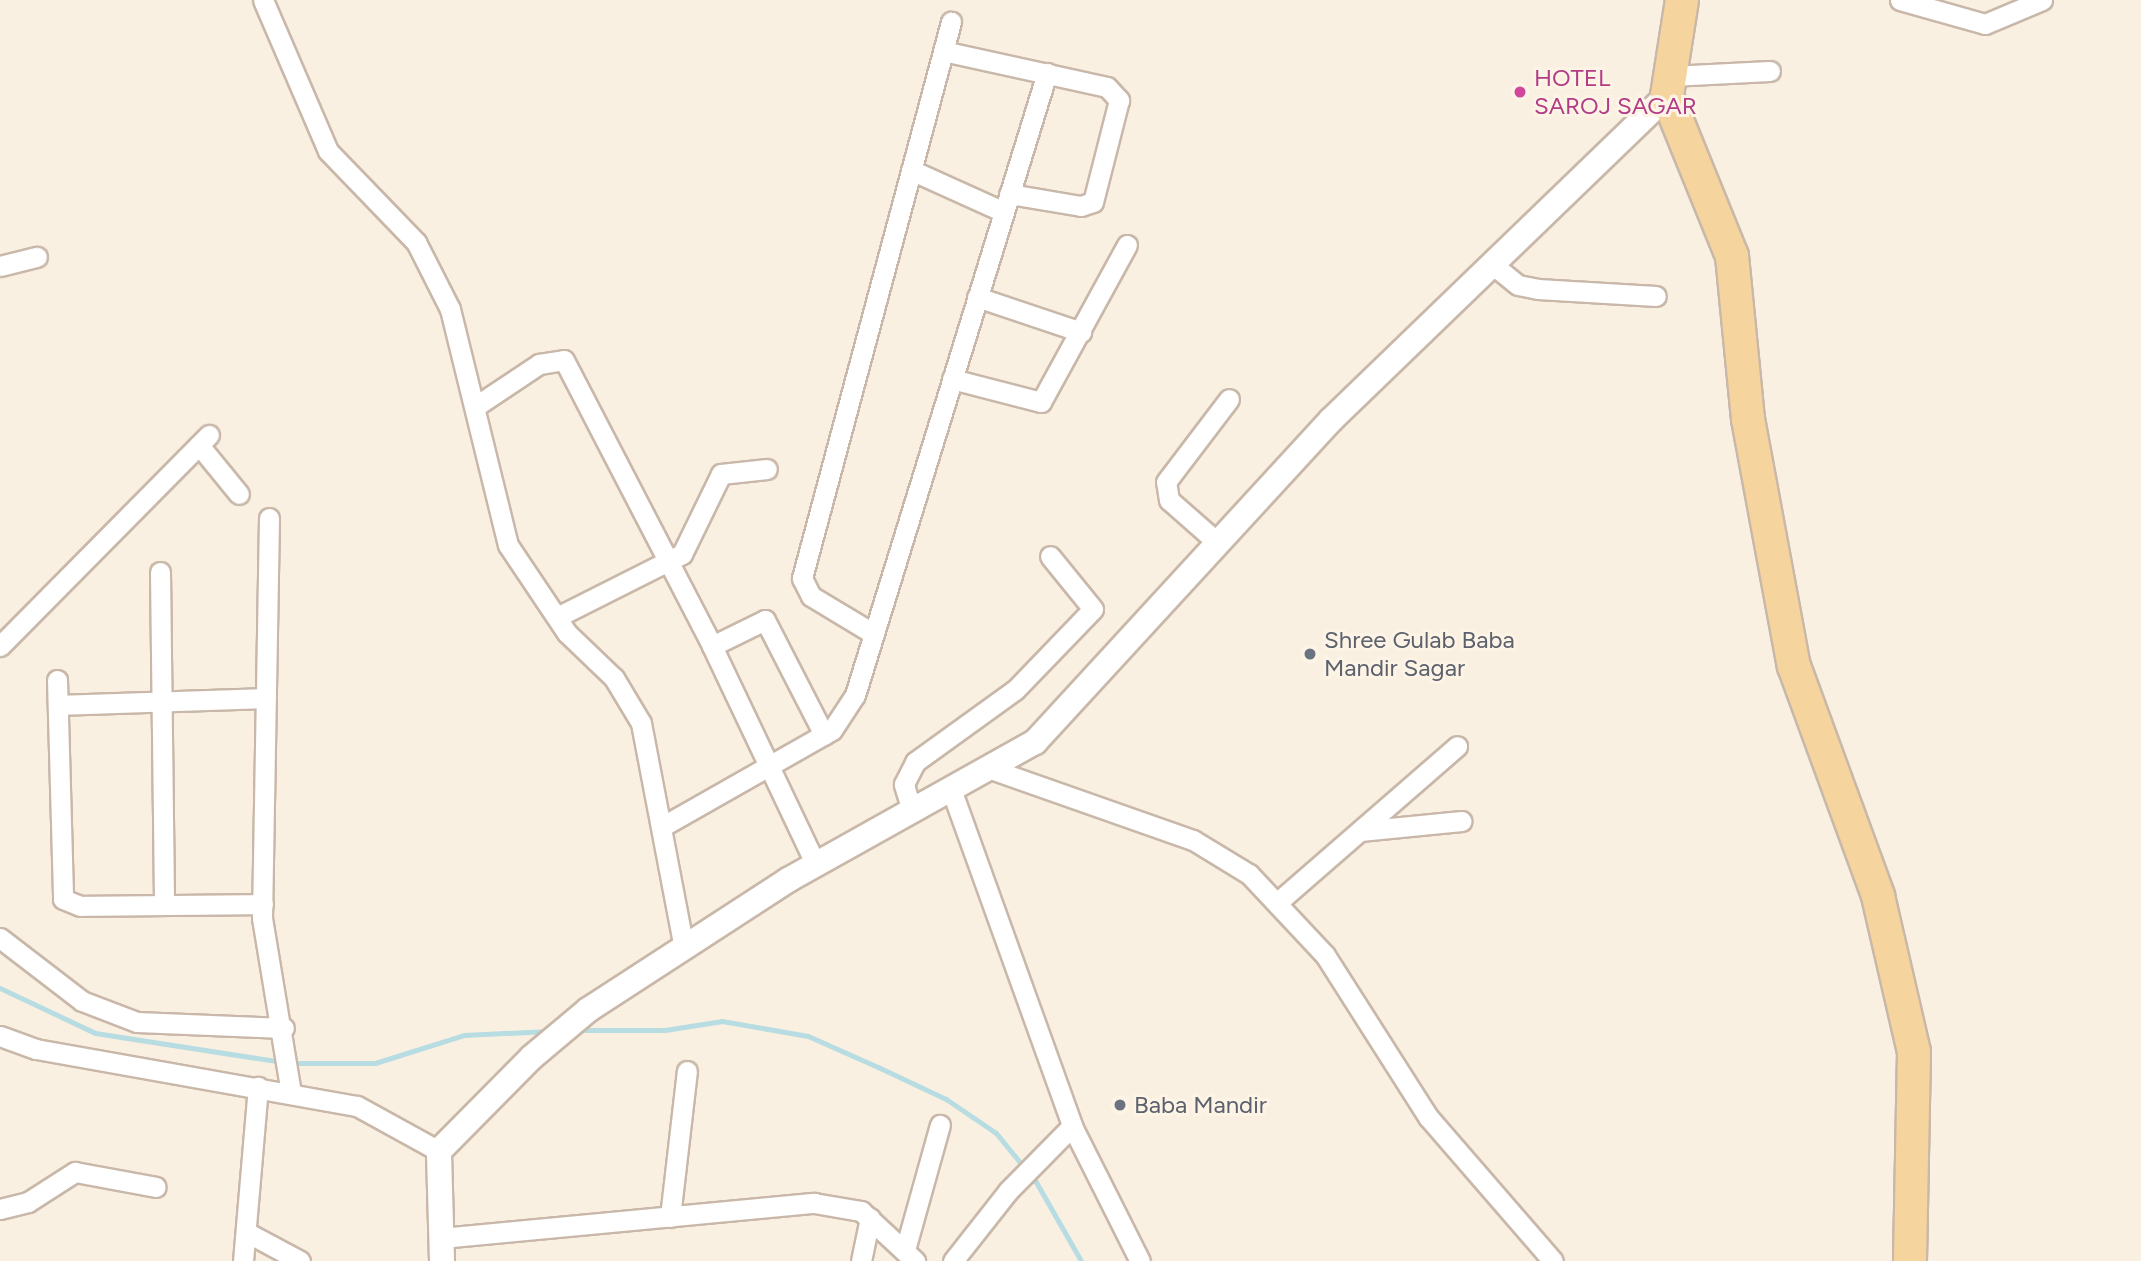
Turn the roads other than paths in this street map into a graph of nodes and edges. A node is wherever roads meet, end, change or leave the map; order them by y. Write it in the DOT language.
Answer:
graph roads {
  1 [pos="263,0"];
  2 [pos="1682,0"];
  3 [pos="1900,0"];
  4 [pos="2042,0"];
  5 [pos="951,22"];
  6 [pos="943,51"];
  7 [pos="1770,71"];
  8 [pos="1047,73"];
  9 [pos="1668,86"];
  10 [pos="911,170"];
  11 [pos="1006,203"];
  12 [pos="1127,245"];
  13 [pos="37,257"];
  14 [pos="1492,264"];
  15 [pos="0,265"];
  16 [pos="1656,296"];
  17 [pos="977,297"];
  18 [pos="1081,332"];
  19 [pos="952,379"];
  20 [pos="1229,399"];
  21 [pos="476,406"];
  22 [pos="767,468"];
  23 [pos="239,494"];
  24 [pos="269,518"];
  25 [pos="1218,543"];
  26 [pos="1050,556"];
  27 [pos="669,563"];
  28 [pos="160,572"];
  29 [pos="557,617"];
  30 [pos="874,634"];
  31 [pos="0,646"];
  32 [pos="712,646"];
  33 [pos="57,680"];
  34 [pos="266,698"];
  35 [pos="162,701"];
  36 [pos="58,705"];
  37 [pos="824,735"];
  38 [pos="1457,746"];
  39 [pos="768,767"];
  40 [pos="988,768"];
  41 [pos="951,789"];
  42 [pos="912,811"];
  43 [pos="1462,821"];
  44 [pos="663,827"];
  45 [pos="1360,831"];
  46 [pos="816,864"];
  47 [pos="1279,901"];
  48 [pos="263,904"];
  49 [pos="164,905"];
  50 [pos="0,938"];
  51 [pos="684,948"];
  52 [pos="285,1033"];
  53 [pos="0,1036"];
  54 [pos="687,1071"];
  55 [pos="258,1087"];
  56 [pos="291,1094"];
  57 [pos="940,1125"];
  58 [pos="1072,1126"];
  59 [pos="439,1151"];
  60 [pos="156,1187"];
  61 [pos="0,1209"];
  62 [pos="670,1217"];
  63 [pos="870,1218"];
  64 [pos="248,1233"];
  65 [pos="442,1250"];
  66 [pos="910,1255"];
  67 [pos="243,1261"];
  68 [pos="300,1261"];
  69 [pos="861,1261"];
  70 [pos="953,1261"];
  71 [pos="1140,1261"];
  72 [pos="1553,1261"];
  73 [pos="1910,1261"];
  1 -- 21 [label="street"];
  2 -- 9 [label="main road"];
  3 -- 4 [label="street"];
  5 -- 6 [label="street"];
  6 -- 8 [label="street"];
  6 -- 10 [label="street"];
  7 -- 9 [label="street"];
  8 -- 11 [label="street"];
  8 -- 11 [label="street"];
  9 -- 14 [label="street"];
  9 -- 73 [label="main road"];
  10 -- 11 [label="street"];
  10 -- 30 [label="street"];
  11 -- 17 [label="street"];
  12 -- 18 [label="street"];
  13 -- 15 [label="street"];
  14 -- 16 [label="street"];
  14 -- 25 [label="street"];
  17 -- 18 [label="street"];
  17 -- 19 [label="street"];
  18 -- 19 [label="street"];
  19 -- 30 [label="street"];
  20 -- 25 [label="street"];
  21 -- 27 [label="street"];
  21 -- 29 [label="street"];
  22 -- 27 [label="street"];
  23 -- 31 [label="street"];
  24 -- 34 [label="street"];
  25 -- 40 [label="street"];
  26 -- 42 [label="street"];
  27 -- 29 [label="street"];
  27 -- 32 [label="street"];
  28 -- 35 [label="street"];
  29 -- 44 [label="street"];
  30 -- 37 [label="street"];
  32 -- 37 [label="street"];
  32 -- 39 [label="street"];
  33 -- 36 [label="street"];
  34 -- 35 [label="street"];
  34 -- 48 [label="street"];
  35 -- 36 [label="street"];
  35 -- 49 [label="street"];
  36 -- 49 [label="street"];
  37 -- 39 [label="street"];
  38 -- 45 [label="street"];
  39 -- 44 [label="street"];
  39 -- 46 [label="street"];
  40 -- 41 [label="street"];
  40 -- 47 [label="street"];
  41 -- 42 [label="street"];
  41 -- 58 [label="street"];
  42 -- 46 [label="street"];
  43 -- 45 [label="street"];
  44 -- 51 [label="street"];
  45 -- 47 [label="street"];
  46 -- 51 [label="street"];
  47 -- 72 [label="street"];
  48 -- 49 [label="street"];
  48 -- 52 [label="street"];
  50 -- 52 [label="street"];
  51 -- 59 [label="street"];
  52 -- 56 [label="street"];
  53 -- 55 [label="street"];
  54 -- 62 [label="street"];
  55 -- 56 [label="street"];
  55 -- 64 [label="street"];
  56 -- 59 [label="street"];
  57 -- 66 [label="street"];
  58 -- 70 [label="street"];
  58 -- 71 [label="street"];
  59 -- 65 [label="street"];
  60 -- 61 [label="street"];
  62 -- 63 [label="street"];
  62 -- 65 [label="street"];
  63 -- 66 [label="street"];
  63 -- 69 [label="street"];
  64 -- 67 [label="street"];
  64 -- 68 [label="street"];
}
